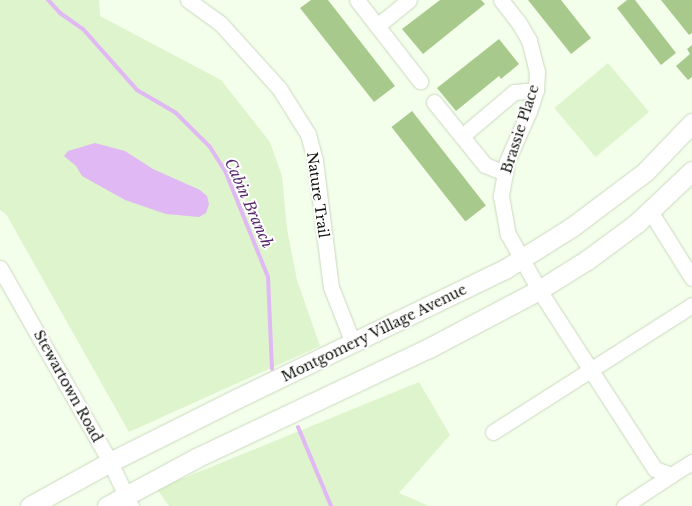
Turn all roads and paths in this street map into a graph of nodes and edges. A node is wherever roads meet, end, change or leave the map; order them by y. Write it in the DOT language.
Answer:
graph roads {
  1 [pos="188,0"];
  2 [pos="356,0"];
  3 [pos="410,0"];
  4 [pos="501,0"];
  5 [pos="377,26"];
  6 [pos="420,81"];
  7 [pos="536,90"];
  8 [pos="434,102"];
  9 [pos="692,123"];
  10 [pos="462,136"];
  11 [pos="692,171"];
  12 [pos="505,173"];
  13 [pos="650,211"];
  14 [pos="521,259"];
  15 [pos="0,268"];
  16 [pos="692,278"];
  17 [pos="538,290"];
  18 [pos="692,305"];
  19 [pos="353,343"];
  20 [pos="590,370"];
  21 [pos="493,432"];
  22 [pos="110,462"];
  23 [pos="692,462"];
  24 [pos="670,475"];
  25 [pos="128,501"];
  26 [pos="30,506"];
  27 [pos="107,506"];
  28 [pos="624,506"];
  1 -- 19 [label="street, Nature Trail"];
  2 -- 5 [label="street"];
  3 -- 5 [label="street"];
  4 -- 7 [label="street, Brassie Place"];
  5 -- 6 [label="street"];
  7 -- 10 [label="street"];
  7 -- 12 [label="street, Brassie Place"];
  8 -- 10 [label="street"];
  9 -- 14 [label="main road, Montgomery Village Avenue"];
  10 -- 12 [label="street"];
  11 -- 13 [label="main road"];
  12 -- 14 [label="street, Brassie Place"];
  13 -- 16 [label="street"];
  13 -- 17 [label="main road"];
  14 -- 17 [label="street, Brassie Place"];
  14 -- 19 [label="main road, Montgomery Village Avenue"];
  15 -- 22 [label="street, Stewartown Road"];
  17 -- 20 [label="street, Brassie Place"];
  17 -- 25 [label="main road"];
  18 -- 20 [label="street"];
  19 -- 22 [label="main road, Montgomery Village Avenue"];
  20 -- 21 [label="street"];
  20 -- 24 [label="street, Brassie Place"];
  22 -- 25 [label="street, Stewartown Road"];
  22 -- 26 [label="main road, Montgomery Village Avenue"];
  23 -- 24 [label="street"];
  24 -- 28 [label="street"];
  25 -- 27 [label="main road"];
}
